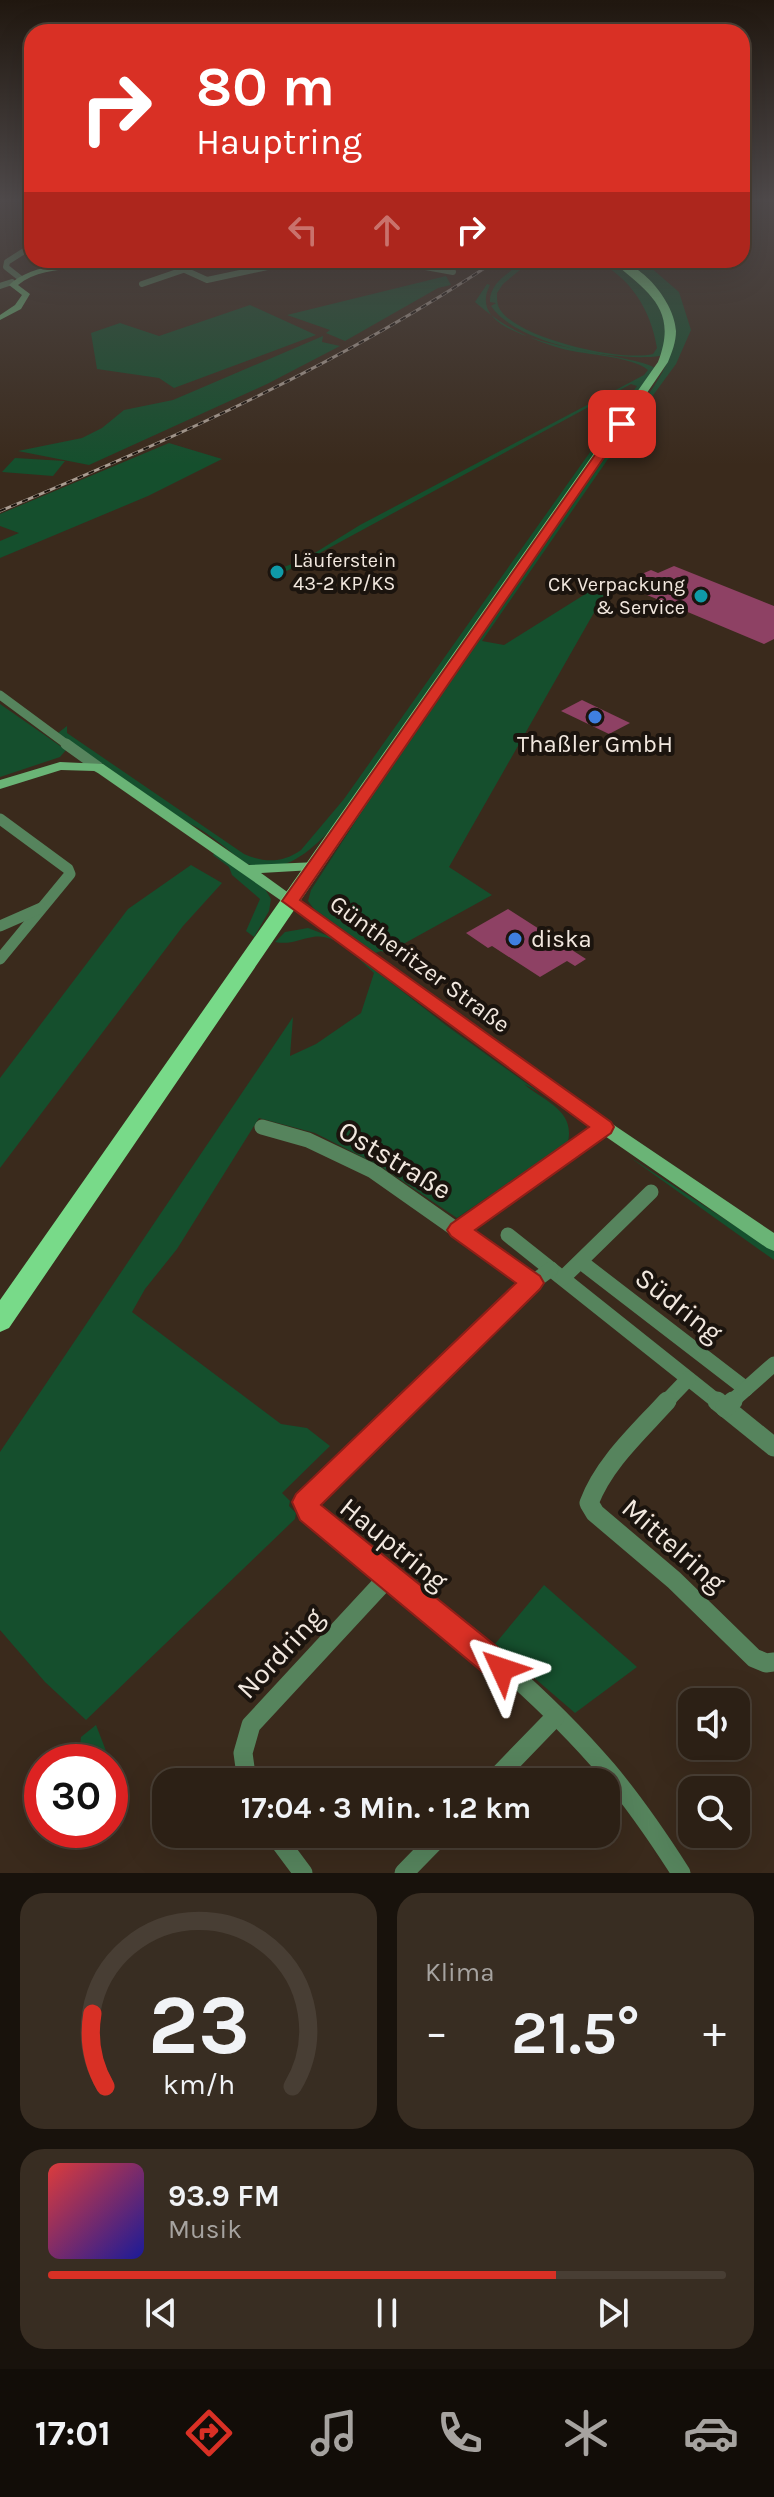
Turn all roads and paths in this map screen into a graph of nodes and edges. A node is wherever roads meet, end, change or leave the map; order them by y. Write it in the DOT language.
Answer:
graph roads {
  1 [pos="23,289"];
  2 [pos="653,289"];
  3 [pos="0,318"];
  4 [pos="0,695"];
  5 [pos="98,767"];
  6 [pos="0,785"];
  7 [pos="0,819"];
  8 [pos="313,865"];
  9 [pos="246,870"];
  10 [pos="291,901"];
  11 [pos="44,907"];
  12 [pos="0,926"];
  13 [pos="0,959"];
  14 [pos="262,1127"];
  15 [pos="603,1127"];
  16 [pos="651,1192"];
  17 [pos="459,1230"];
  18 [pos="508,1235"];
  19 [pos="774,1243"];
  20 [pos="581,1262"];
  21 [pos="557,1274"];
  22 [pos="532,1283"];
  23 [pos="0,1321"];
  24 [pos="774,1364"];
  25 [pos="688,1379"];
  26 [pos="746,1389"];
  27 [pos="725,1408"];
  28 [pos="774,1447"];
  29 [pos="390,1575"];
  30 [pos="774,1662"];
  31 [pos="555,1717"];
  32 [pos="244,1768"];
  33 [pos="506,1768"];
  34 [pos="284,1848"];
  35 [pos="428,1848"];
  36 [pos="303,1873"];
  37 [pos="404,1873"];
  38 [pos="681,1873"];
  1 -- 3 [label="street"];
  2 -- 8 [label="main road"];
  4 -- 5 [label="street, Güntheritzer Straße"];
  5 -- 6 [label="street"];
  5 -- 9 [label="street, Güntheritzer Straße"];
  7 -- 11 [label="street"];
  8 -- 9 [label="street"];
  8 -- 10 [label="main road"];
  9 -- 10 [label="street, Güntheritzer Straße"];
  10 -- 15 [label="street, Güntheritzer Straße"];
  10 -- 23 [label="main road"];
  11 -- 12 [label="street"];
  11 -- 13 [label="street"];
  14 -- 17 [label="street, Oststraße"];
  15 -- 17 [label="street"];
  15 -- 19 [label="street, Güntheritzer Straße"];
  16 -- 20 [label="street"];
  17 -- 22 [label="street, Oststraße"];
  18 -- 21 [label="street, Südring"];
  20 -- 21 [label="street"];
  20 -- 26 [label="street, Südring"];
  21 -- 22 [label="street, Hauptring"];
  21 -- 25 [label="street, Südring"];
  22 -- 29 [label="street, Hauptring"];
  24 -- 26 [label="street"];
  25 -- 27 [label="street, Südring"];
  25 -- 30 [label="street, Mittelring"];
  26 -- 27 [label="street"];
  27 -- 28 [label="street, Südring"];
  29 -- 31 [label="street, Hauptring"];
  29 -- 32 [label="street, Nordring"];
  31 -- 33 [label="street"];
  31 -- 38 [label="street, Hauptring"];
  34 -- 36 [label="street"];
  35 -- 37 [label="street"];
}
